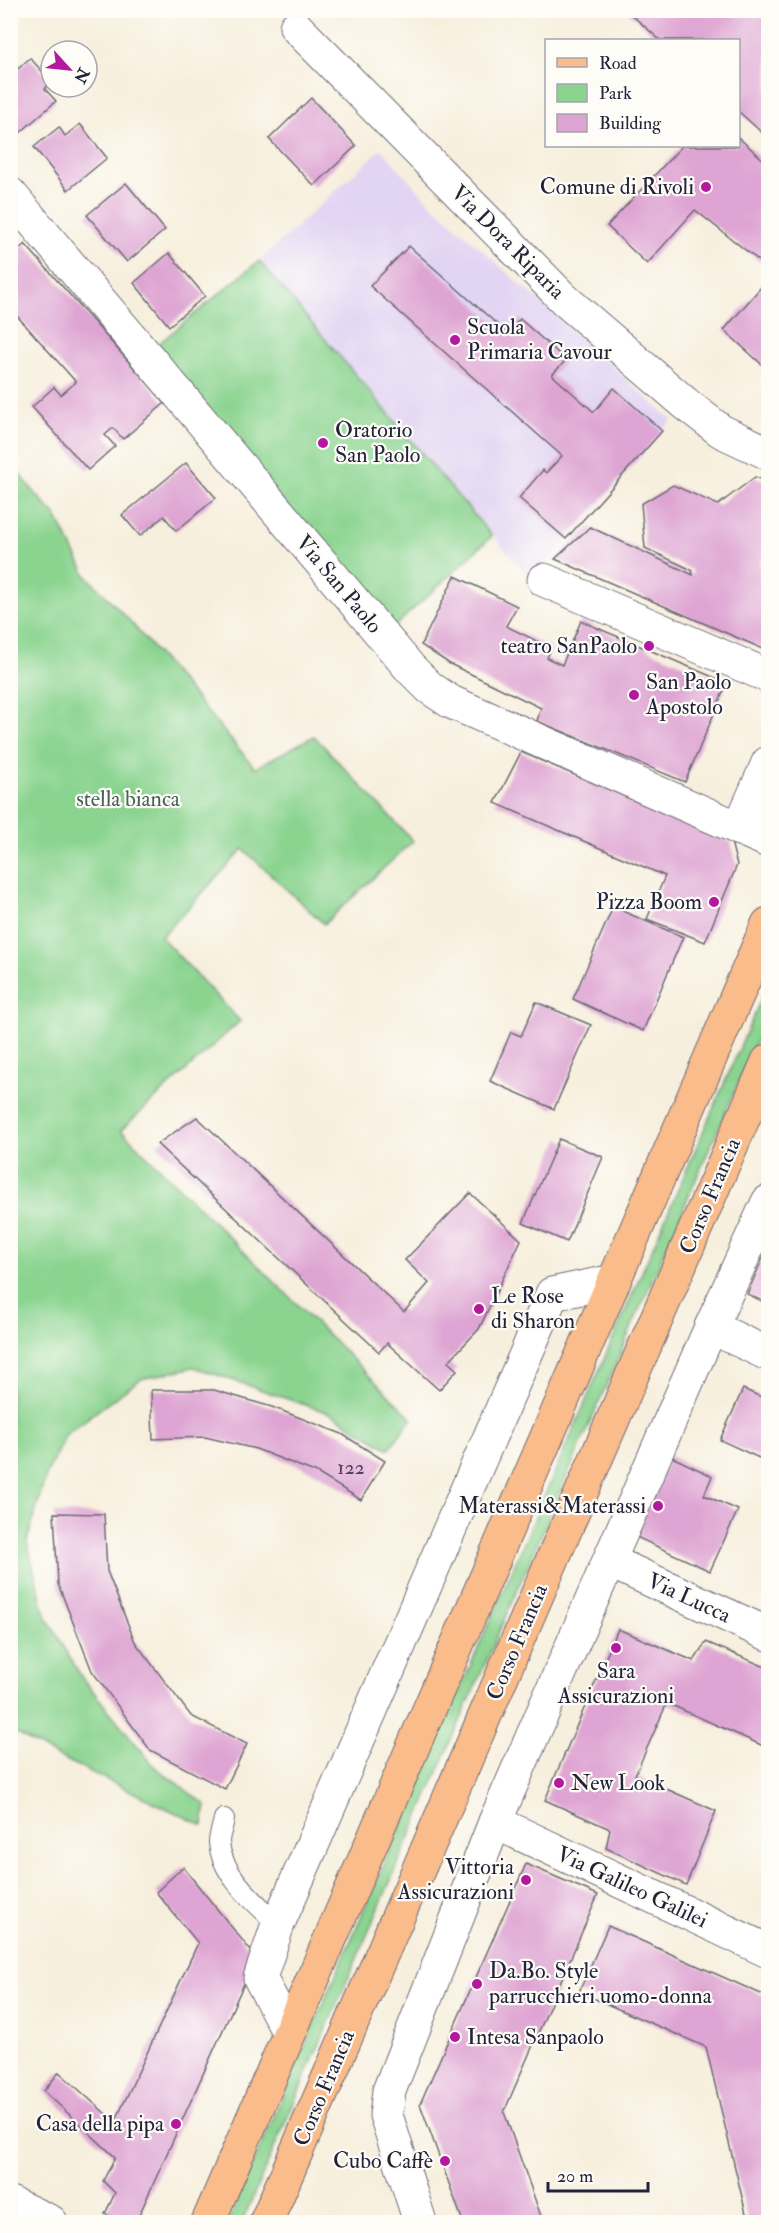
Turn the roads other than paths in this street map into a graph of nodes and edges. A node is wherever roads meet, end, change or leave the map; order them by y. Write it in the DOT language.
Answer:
graph roads {
  1 [pos="296,27"];
  2 [pos="10,194"];
  3 [pos="768,453"];
  4 [pos="544,580"];
  5 [pos="768,676"];
  6 [pos="768,763"];
  7 [pos="739,829"];
  8 [pos="768,841"];
  9 [pos="768,924"];
  10 [pos="768,1061"];
  11 [pos="768,1202"];
  12 [pos="614,1281"];
  13 [pos="711,1327"];
  14 [pos="768,1354"];
  15 [pos="609,1561"];
  16 [pos="768,1634"];
  17 [pos="224,1819"];
  18 [pos="495,1822"];
  19 [pos="278,1924"];
  20 [pos="768,1951"];
  21 [pos="290,2033"];
  22 [pos="10,2203"];
  23 [pos="51,2223"];
  24 [pos="208,2223"];
  25 [pos="266,2223"];
  26 [pos="420,2223"];
  1 -- 3 [label="street, Via Dora Riparia"];
  2 -- 7 [label="street, Via San Paolo"];
  4 -- 5 [label="street"];
  6 -- 7 [label="street"];
  7 -- 8 [label="street, Via San Paolo"];
  9 -- 12 [label="main road"];
  10 -- 25 [label="main road, Corso Francia"];
  11 -- 13 [label="street"];
  12 -- 19 [label="street"];
  12 -- 21 [label="main road"];
  13 -- 14 [label="street"];
  13 -- 15 [label="street"];
  15 -- 16 [label="street, Via Lucca"];
  15 -- 18 [label="street"];
  17 -- 19 [label="lane"];
  18 -- 20 [label="street, Via Galileo Galilei"];
  18 -- 26 [label="street"];
  19 -- 21 [label="street"];
  21 -- 24 [label="main road"];
  22 -- 23 [label="street"];
}
